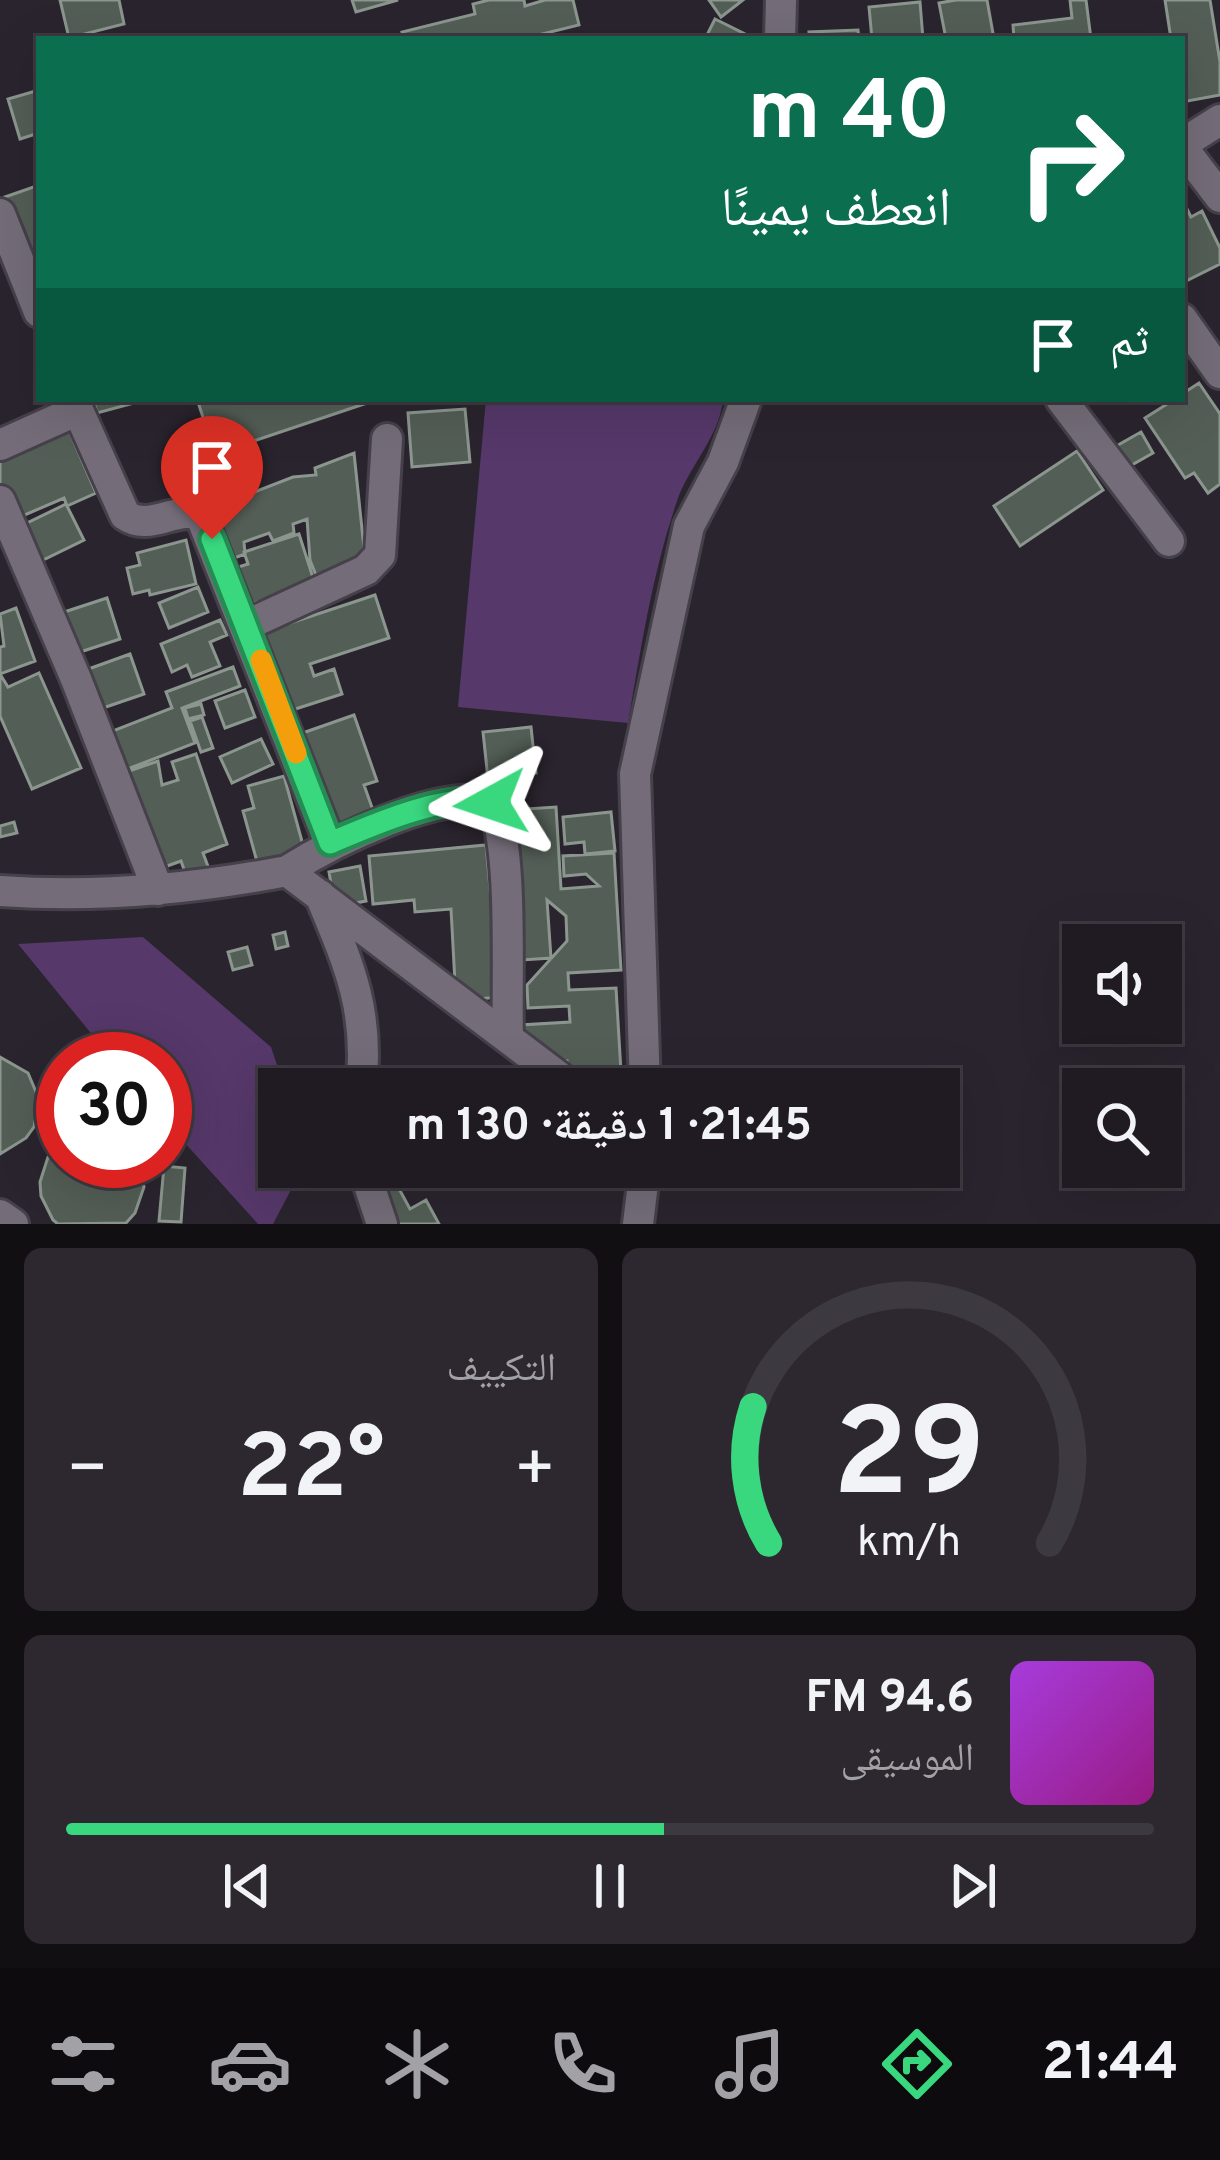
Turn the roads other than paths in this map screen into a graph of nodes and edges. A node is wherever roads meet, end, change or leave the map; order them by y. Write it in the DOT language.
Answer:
graph roads {
  1 [pos="787,1"];
  2 [pos="781,36"];
  3 [pos="1220,120"];
  4 [pos="1185,144"];
  5 [pos="1185,150"];
  6 [pos="1220,197"];
  7 [pos="0,214"];
  8 [pos="36,305"];
  9 [pos="1185,324"];
  10 [pos="1220,373"];
  11 [pos="745,402"];
  12 [pos="1063,402"];
  13 [pos="76,405"];
  14 [pos="386,439"];
  15 [pos="0,445"];
  16 [pos="0,501"];
  17 [pos="1169,542"];
  18 [pos="247,625"];
  19 [pos="330,843"];
  20 [pos="287,872"];
  21 [pos="158,890"];
  22 [pos="0,891"];
  23 [pos="320,895"];
  24 [pos="508,1038"];
  25 [pos="364,1068"];
  26 [pos="547,1068"];
  27 [pos="644,1068"];
  28 [pos="370,1188"];
  29 [pos="642,1188"];
  30 [pos="0,1215"];
  31 [pos="13,1224"];
  32 [pos="382,1224"];
  33 [pos="638,1224"];
  1 -- 2 [label="street"];
  3 -- 4 [label="street"];
  5 -- 6 [label="street"];
  7 -- 8 [label="street"];
  9 -- 10 [label="street"];
  11 -- 27 [label="street"];
  12 -- 17 [label="street"];
  13 -- 15 [label="street"];
  13 -- 18 [label="street"];
  14 -- 18 [label="street"];
  16 -- 21 [label="street"];
  18 -- 19 [label="street"];
  19 -- 20 [label="street"];
  19 -- 24 [label="street"];
  20 -- 21 [label="street"];
  20 -- 23 [label="street"];
  21 -- 22 [label="street"];
  23 -- 24 [label="street"];
  23 -- 25 [label="street"];
  24 -- 26 [label="street"];
  28 -- 32 [label="street"];
  29 -- 33 [label="street"];
  30 -- 31 [label="street"];
}
